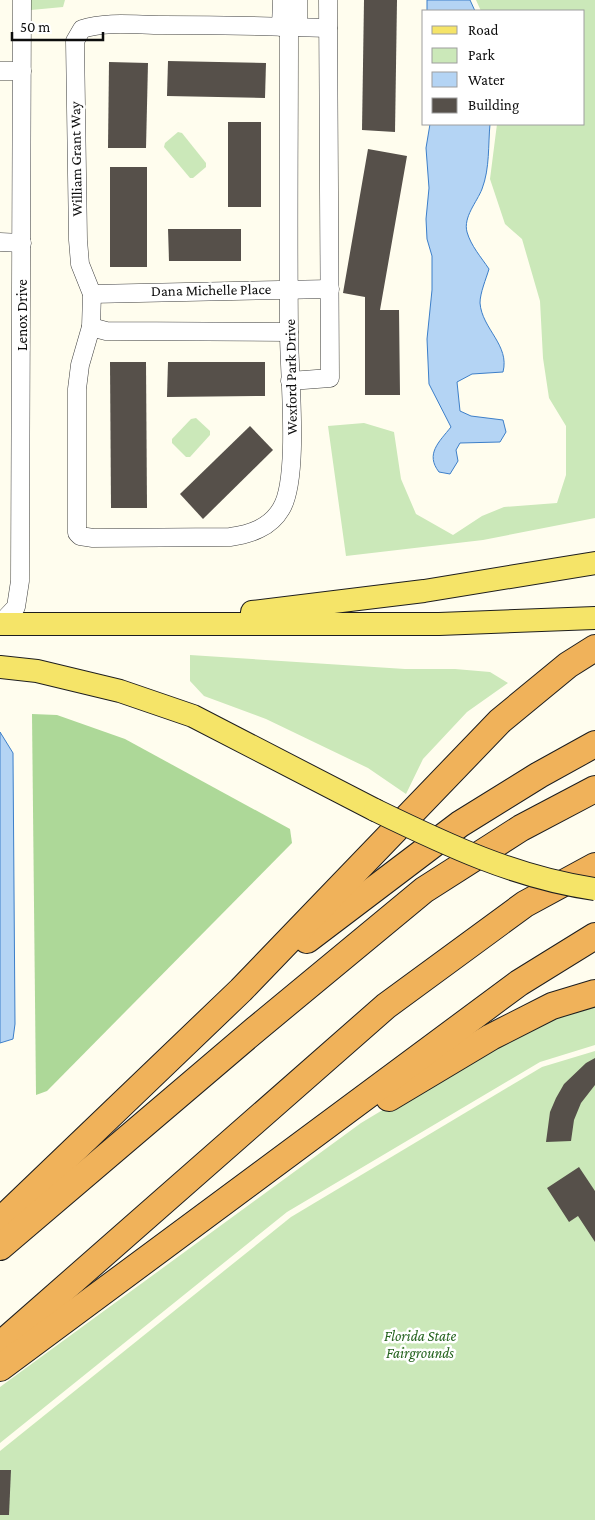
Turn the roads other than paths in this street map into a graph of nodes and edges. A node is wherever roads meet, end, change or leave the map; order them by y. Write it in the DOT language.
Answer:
graph roads {
  1 [pos="22,0"];
  2 [pos="282,0"];
  3 [pos="298,0"];
  4 [pos="328,0"];
  5 [pos="289,27"];
  6 [pos="328,28"];
  7 [pos="0,71"];
  8 [pos="22,71"];
  9 [pos="0,242"];
  10 [pos="22,243"];
  11 [pos="290,289"];
  12 [pos="330,289"];
  13 [pos="92,294"];
  14 [pos="91,327"];
  15 [pos="289,332"];
  16 [pos="290,381"];
  17 [pos="77,533"];
  18 [pos="595,562"];
  19 [pos="595,618"];
  20 [pos="0,624"];
  21 [pos="149,625"];
  22 [pos="595,648"];
  23 [pos="0,667"];
  24 [pos="595,744"];
  25 [pos="595,790"];
  26 [pos="595,866"];
  27 [pos="595,889"];
  28 [pos="595,936"];
  29 [pos="242,990"];
  30 [pos="595,993"];
  31 [pos="259,1175"];
  32 [pos="0,1221"];
  33 [pos="0,1247"];
  34 [pos="0,1345"];
  35 [pos="0,1368"];
  1 -- 8 [label="street, Lenox Drive"];
  2 -- 5 [label="street, Wexford Park Drive"];
  3 -- 5 [label="street, Wexford Park Drive"];
  4 -- 6 [label="street"];
  5 -- 6 [label="street, William Grant Way"];
  5 -- 11 [label="street, Wexford Park Drive"];
  5 -- 13 [label="street, William Grant Way"];
  6 -- 12 [label="street"];
  7 -- 8 [label="street"];
  8 -- 10 [label="street, Lenox Drive"];
  9 -- 10 [label="street"];
  10 -- 20 [label="street, Lenox Drive"];
  11 -- 12 [label="street, Dana Michelle Place"];
  11 -- 13 [label="street, Dana Michelle Place"];
  11 -- 15 [label="street, Wexford Park Drive"];
  12 -- 16 [label="street"];
  13 -- 14 [label="street, William Grant Way"];
  14 -- 15 [label="street"];
  14 -- 17 [label="street, William Grant Way"];
  15 -- 16 [label="street, Wexford Park Drive"];
  16 -- 17 [label="street, Wexford Park Drive"];
  18 -- 21 [label="main road"];
  19 -- 21 [label="main road"];
  20 -- 21 [label="main road"];
  22 -- 29 [label="highway"];
  23 -- 27 [label="main road, bridge"];
  24 -- 29 [label="highway"];
  25 -- 33 [label="highway"];
  26 -- 34 [label="highway"];
  28 -- 31 [label="highway"];
  29 -- 32 [label="highway"];
  30 -- 31 [label="highway"];
  31 -- 35 [label="highway"];
}
